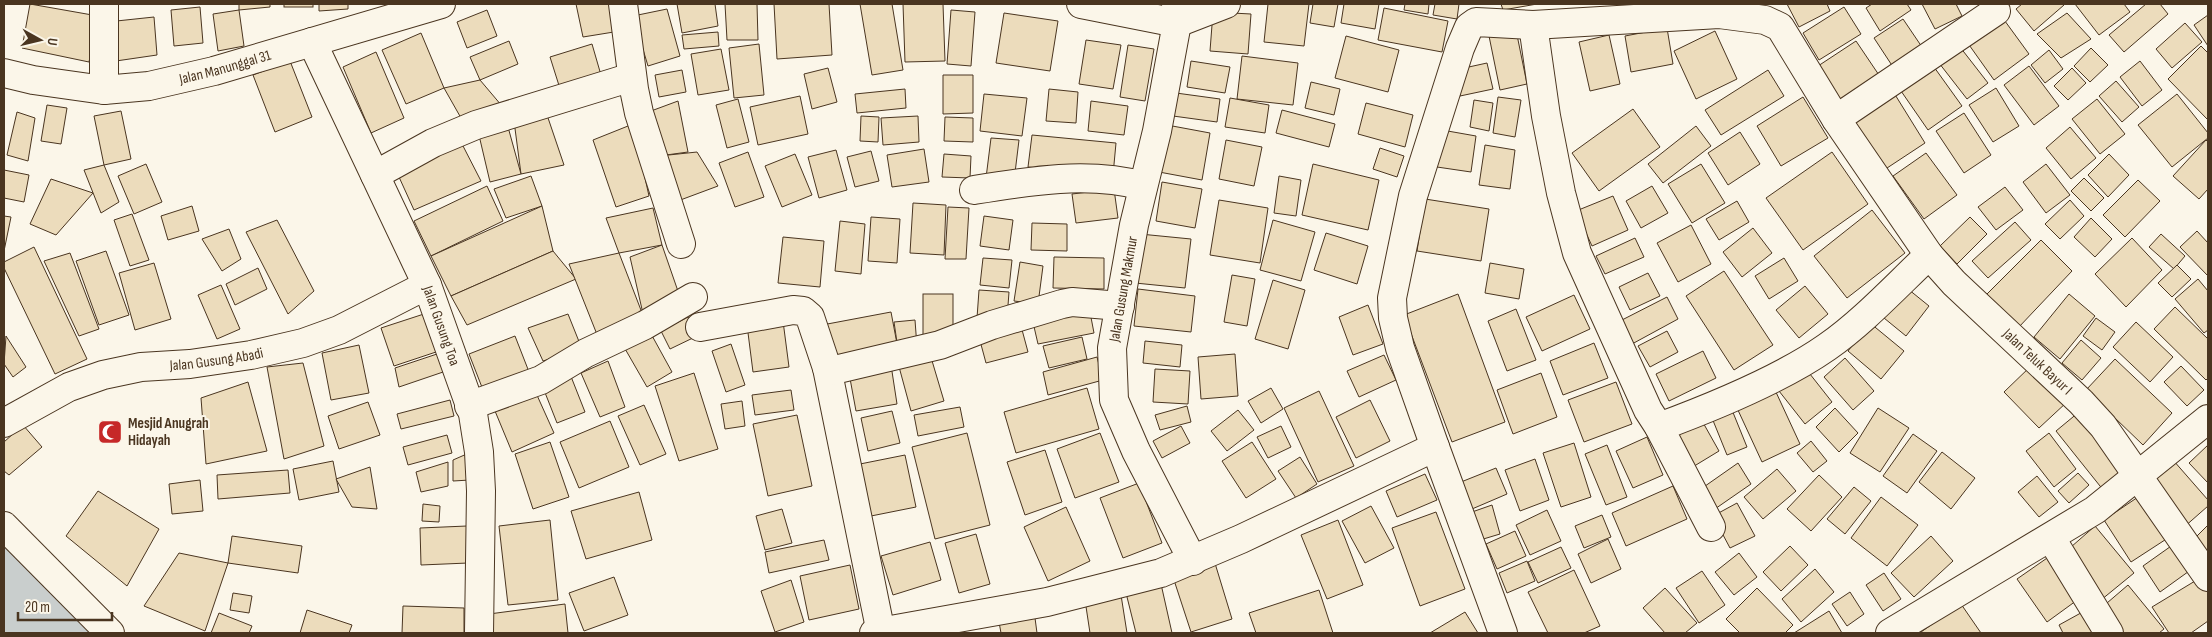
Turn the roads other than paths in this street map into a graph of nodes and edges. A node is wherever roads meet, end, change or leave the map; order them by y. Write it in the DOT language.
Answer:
graph roads {
  1 [pos="104,4"];
  2 [pos="441,4"];
  3 [pos="623,4"];
  4 [pos="1081,4"];
  5 [pos="1226,4"];
  6 [pos="414,7"];
  7 [pos="1996,11"];
  8 [pos="1177,13"];
  9 [pos="1533,25"];
  10 [pos="312,42"];
  11 [pos="4,73"];
  12 [pos="632,77"];
  13 [pos="104,90"];
  14 [pos="1836,119"];
  15 [pos="375,175"];
  16 [pos="1144,186"];
  17 [pos="974,190"];
  18 [pos="682,244"];
  19 [pos="1929,255"];
  20 [pos="427,285"];
  21 [pos="693,297"];
  22 [pos="1120,306"];
  23 [pos="700,327"];
  24 [pos="827,368"];
  25 [pos="470,406"];
  26 [pos="2208,419"];
  27 [pos="4,423"];
  28 [pos="1658,427"];
  29 [pos="1434,448"];
  30 [pos="2138,477"];
  31 [pos="4,526"];
  32 [pos="1711,527"];
  33 [pos="2051,538"];
  34 [pos="1193,561"];
  35 [pos="2208,577"];
  36 [pos="110,633"];
  37 [pos="480,633"];
  38 [pos="879,633"];
  39 [pos="1503,633"];
  40 [pos="1890,633"];
  41 [pos="2110,633"];
  1 -- 13 [label="street"];
  2 -- 6 [label="street, Jalan Manunggal 31"];
  3 -- 12 [label="street"];
  4 -- 8 [label="street"];
  5 -- 8 [label="street"];
  6 -- 10 [label="street, Jalan Manunggal 31"];
  7 -- 14 [label="street"];
  8 -- 16 [label="street, Jalan Gusung Makmur"];
  9 -- 14 [label="street, Jalan Teluk Bayur I"];
  9 -- 28 [label="street"];
  9 -- 29 [label="street, Jalan Teluk Bayur I"];
  10 -- 13 [label="street, Jalan Manunggal 31"];
  10 -- 15 [label="street, Jalan Gusung Toa"];
  11 -- 13 [label="street, Jalan Manunggal 31"];
  12 -- 15 [label="street"];
  12 -- 18 [label="street"];
  14 -- 19 [label="street, Jalan Teluk Bayur I"];
  15 -- 20 [label="street, Jalan Gusung Toa"];
  16 -- 17 [label="street"];
  16 -- 22 [label="street, Jalan Gusung Makmur"];
  19 -- 28 [label="street"];
  19 -- 30 [label="street, Jalan Teluk Bayur I"];
  20 -- 25 [label="street, Jalan Gusung Toa"];
  20 -- 27 [label="street, Jalan Gusung Abadi"];
  21 -- 25 [label="street"];
  22 -- 24 [label="street"];
  22 -- 34 [label="street, Jalan Gusung Makmur"];
  23 -- 24 [label="street"];
  24 -- 38 [label="street"];
  25 -- 37 [label="street, Jalan Gusung Toa"];
  26 -- 30 [label="street"];
  28 -- 32 [label="street"];
  29 -- 34 [label="street"];
  29 -- 39 [label="street, Jalan Teluk Bayur I"];
  30 -- 33 [label="street"];
  30 -- 35 [label="street, Jalan Teluk Bayur I"];
  31 -- 36 [label="street"];
  33 -- 40 [label="street"];
  33 -- 41 [label="street"];
  34 -- 38 [label="street"];
}
